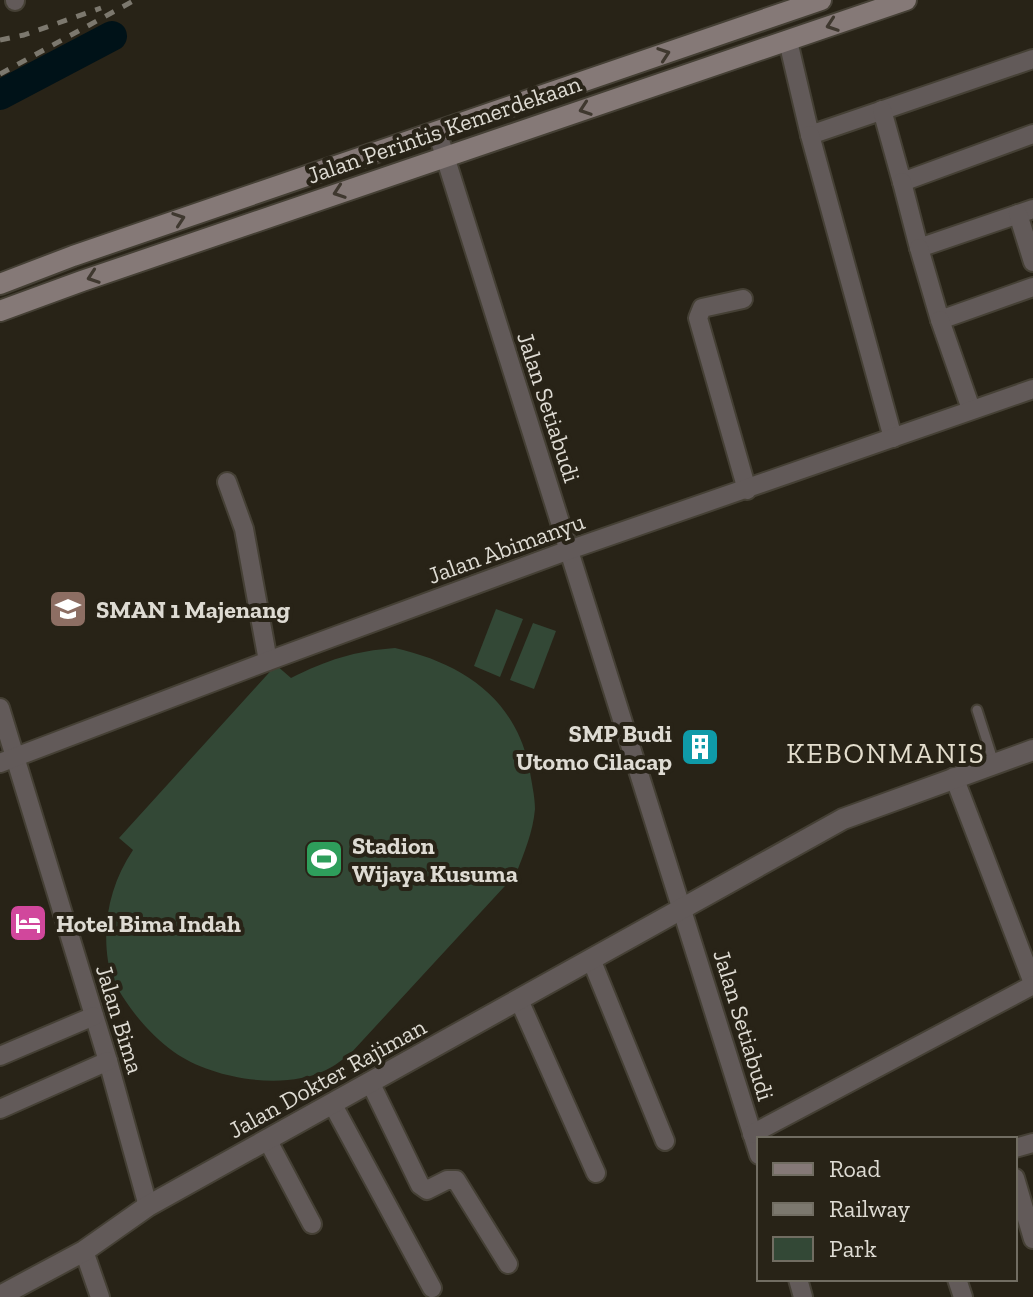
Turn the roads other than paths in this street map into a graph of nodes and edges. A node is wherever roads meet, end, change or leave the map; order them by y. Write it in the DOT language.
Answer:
graph roads {
  1 [pos="821,0"];
  2 [pos="896,2"];
  3 [pos="788,41"];
  4 [pos="1033,59"];
  5 [pos="882,110"];
  6 [pos="437,131"];
  7 [pos="1033,134"];
  8 [pos="810,135"];
  9 [pos="445,156"];
  10 [pos="902,182"];
  11 [pos="1026,212"];
  12 [pos="919,248"];
  13 [pos="1033,262"];
  14 [pos="0,284"];
  15 [pos="1033,287"];
  16 [pos="743,299"];
  17 [pos="0,311"];
  18 [pos="940,320"];
  19 [pos="1033,389"];
  20 [pos="971,409"];
  21 [pos="893,438"];
  22 [pos="227,482"];
  23 [pos="747,490"];
  24 [pos="569,550"];
  25 [pos="268,661"];
  26 [pos="0,708"];
  27 [pos="977,710"];
  28 [pos="1033,750"];
  29 [pos="7,761"];
  30 [pos="994,763"];
  31 [pos="954,777"];
  32 [pos="683,908"];
  33 [pos="591,959"];
  34 [pos="1033,984"];
  35 [pos="519,1000"];
  36 [pos="94,1016"];
  37 [pos="0,1056"];
  38 [pos="108,1061"];
  39 [pos="371,1084"];
  40 [pos="333,1105"];
  41 [pos="0,1109"];
  42 [pos="752,1134"];
  43 [pos="268,1141"];
  44 [pos="665,1141"];
  45 [pos="757,1149"];
  46 [pos="596,1173"];
  47 [pos="1017,1185"];
  48 [pos="148,1206"];
  49 [pos="312,1224"];
  50 [pos="1033,1239"];
  51 [pos="84,1251"];
  52 [pos="508,1264"];
  53 [pos="432,1288"];
  54 [pos="94,1295"];
  55 [pos="0,1296"];
  6 -- 1 [label="main road, Jalan Perintis Kemerdekaan, one-way"];
  2 -- 3 [label="main road, Jalan Perintis Kemerdekaan, one-way"];
  3 -- 8 [label="street"];
  3 -- 9 [label="main road, Jalan Perintis Kemerdekaan, one-way"];
  4 -- 5 [label="street"];
  5 -- 8 [label="street"];
  5 -- 10 [label="street"];
  6 -- 9 [label="street, Jalan Setiabudi"];
  14 -- 6 [label="main road, Jalan Perintis Kemerdekaan, one-way"];
  7 -- 10 [label="street"];
  8 -- 21 [label="street"];
  9 -- 17 [label="main road, Jalan Perintis Kemerdekaan, one-way"];
  9 -- 24 [label="street, Jalan Setiabudi"];
  10 -- 12 [label="street"];
  11 -- 12 [label="street"];
  11 -- 13 [label="street"];
  12 -- 18 [label="street"];
  15 -- 18 [label="street"];
  16 -- 23 [label="street"];
  18 -- 20 [label="street"];
  19 -- 20 [label="street, Jalan Abimanyu"];
  20 -- 21 [label="street, Jalan Abimanyu"];
  21 -- 23 [label="street, Jalan Abimanyu"];
  22 -- 25 [label="street"];
  23 -- 24 [label="street, Jalan Abimanyu"];
  24 -- 25 [label="street, Jalan Abimanyu"];
  24 -- 32 [label="street, Jalan Setiabudi"];
  25 -- 29 [label="street, Jalan Abimanyu"];
  26 -- 29 [label="street, Jalan Bima"];
  27 -- 30 [label="lane"];
  28 -- 30 [label="street, Jalan Dokter Rajiman"];
  29 -- 36 [label="street, Jalan Bima"];
  30 -- 31 [label="street, Jalan Dokter Rajiman"];
  31 -- 32 [label="street, Jalan Dokter Rajiman"];
  31 -- 34 [label="street"];
  32 -- 33 [label="street, Jalan Dokter Rajiman"];
  32 -- 42 [label="street, Jalan Setiabudi"];
  33 -- 35 [label="street, Jalan Dokter Rajiman"];
  33 -- 44 [label="street"];
  34 -- 42 [label="street"];
  35 -- 39 [label="street, Jalan Dokter Rajiman"];
  35 -- 46 [label="street"];
  36 -- 37 [label="street"];
  36 -- 38 [label="street, Jalan Bima"];
  38 -- 41 [label="street"];
  38 -- 48 [label="street, Jalan Bima"];
  39 -- 40 [label="street, Jalan Dokter Rajiman"];
  39 -- 52 [label="street"];
  40 -- 43 [label="street, Jalan Dokter Rajiman"];
  40 -- 53 [label="street"];
  42 -- 45 [label="street, Jalan Setiabudi"];
  43 -- 48 [label="street, Jalan Dokter Rajiman"];
  43 -- 49 [label="street"];
  47 -- 50 [label="street"];
  48 -- 51 [label="street, Jalan Dokter Rajiman"];
  51 -- 54 [label="street"];
  51 -- 55 [label="street, Jalan Dokter Rajiman"];
}
